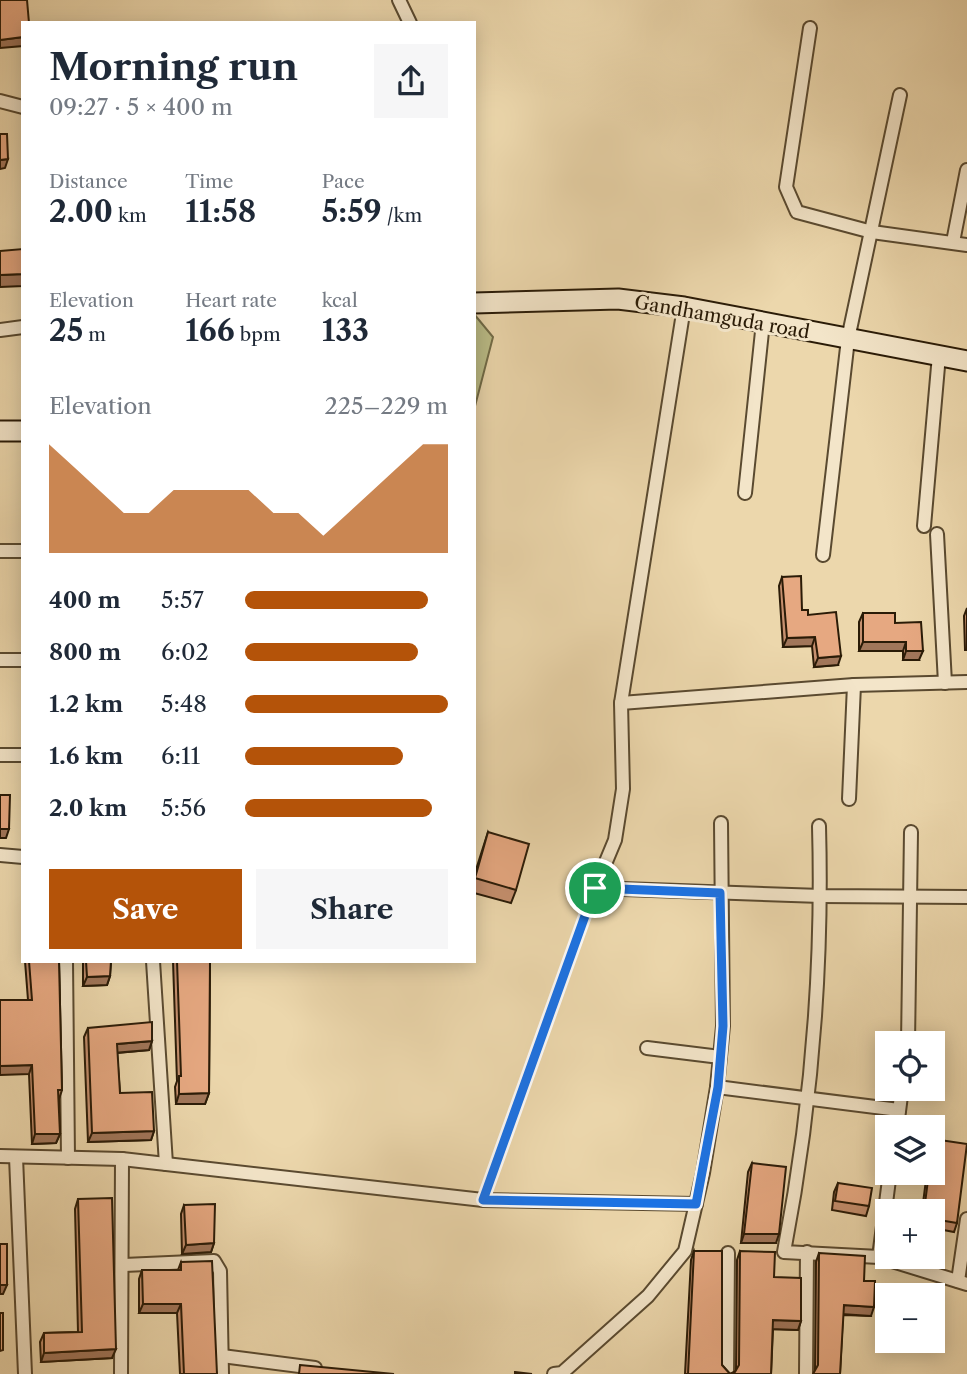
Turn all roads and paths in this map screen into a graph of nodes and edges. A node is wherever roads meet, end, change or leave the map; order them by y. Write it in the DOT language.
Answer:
graph roads {
  1 [pos="399,0"];
  2 [pos="409,21"];
  3 [pos="810,28"];
  4 [pos="900,95"];
  5 [pos="0,101"];
  6 [pos="21,106"];
  7 [pos="967,170"];
  8 [pos="872,232"];
  9 [pos="953,242"];
  10 [pos="967,245"];
  11 [pos="476,303"];
  12 [pos="684,307"];
  13 [pos="763,323"];
  14 [pos="21,327"];
  15 [pos="0,330"];
  16 [pos="848,339"];
  17 [pos="939,355"];
  18 [pos="967,360"];
  19 [pos="0,431"];
  20 [pos="21,431"];
  21 [pos="745,494"];
  22 [pos="924,526"];
  23 [pos="937,534"];
  24 [pos="0,551"];
  25 [pos="21,551"];
  26 [pos="823,555"];
  27 [pos="0,660"];
  28 [pos="21,660"];
  29 [pos="967,682"];
  30 [pos="945,683"];
  31 [pos="854,685"];
  32 [pos="621,703"];
  33 [pos="0,755"];
  34 [pos="21,755"];
  35 [pos="849,799"];
  36 [pos="721,823"];
  37 [pos="819,826"];
  38 [pos="911,832"];
  39 [pos="0,855"];
  40 [pos="21,857"];
  41 [pos="595,888"];
  42 [pos="720,893"];
  43 [pos="821,896"];
  44 [pos="910,897"];
  45 [pos="967,897"];
  46 [pos="66,963"];
  47 [pos="153,963"];
  48 [pos="908,1031"];
  49 [pos="647,1048"];
  50 [pos="720,1057"];
  51 [pos="718,1087"];
  52 [pos="806,1097"];
  53 [pos="900,1101"];
  54 [pos="899,1110"];
  55 [pos="898,1115"];
  56 [pos="0,1156"];
  57 [pos="16,1157"];
  58 [pos="68,1158"];
  59 [pos="122,1159"];
  60 [pos="166,1164"];
  61 [pos="483,1200"];
  62 [pos="696,1204"];
  63 [pos="967,1219"];
  64 [pos="807,1252"];
  65 [pos="728,1253"];
  66 [pos="875,1256"];
  67 [pos="124,1265"];
  68 [pos="918,1269"];
  69 [pos="962,1283"];
  70 [pos="222,1356"];
  71 [pos="280,1369"];
  72 [pos="332,1370"];
  73 [pos="25,1374"];
  74 [pos="121,1374"];
  75 [pos="222,1374"];
  76 [pos="559,1374"];
  77 [pos="727,1374"];
  78 [pos="806,1374"];
  1 -- 2 [label="street"];
  3 -- 8 [label="street"];
  4 -- 8 [label="street"];
  5 -- 6 [label="street"];
  7 -- 9 [label="street"];
  8 -- 9 [label="street"];
  8 -- 16 [label="street"];
  9 -- 10 [label="street"];
  11 -- 12 [label="street, Gandhamguda road"];
  12 -- 13 [label="street, Gandhamguda road"];
  12 -- 32 [label="street"];
  13 -- 16 [label="street, Gandhamguda road"];
  13 -- 21 [label="street"];
  14 -- 15 [label="street"];
  16 -- 17 [label="street, Gandhamguda road"];
  16 -- 26 [label="street"];
  17 -- 18 [label="street, Gandhamguda road"];
  17 -- 22 [label="street"];
  19 -- 20 [label="street"];
  23 -- 30 [label="street"];
  24 -- 25 [label="street"];
  27 -- 28 [label="street"];
  29 -- 30 [label="street"];
  30 -- 31 [label="street"];
  31 -- 32 [label="street"];
  31 -- 35 [label="street"];
  32 -- 41 [label="street"];
  33 -- 34 [label="street"];
  36 -- 42 [label="street"];
  37 -- 43 [label="street"];
  38 -- 44 [label="street"];
  39 -- 40 [label="street"];
  41 -- 42 [label="street"];
  41 -- 61 [label="path"];
  42 -- 43 [label="street"];
  42 -- 50 [label="street"];
  43 -- 44 [label="street"];
  43 -- 52 [label="street"];
  44 -- 45 [label="street"];
  44 -- 48 [label="street"];
  46 -- 58 [label="street"];
  47 -- 60 [label="street"];
  49 -- 50 [label="street"];
  50 -- 51 [label="street"];
  51 -- 52 [label="street"];
  51 -- 62 [label="street"];
  52 -- 54 [label="street"];
  52 -- 64 [label="street"];
  53 -- 54 [label="street"];
  54 -- 55 [label="street"];
  56 -- 57 [label="street"];
  57 -- 58 [label="street"];
  57 -- 73 [label="street"];
  58 -- 59 [label="street"];
  59 -- 60 [label="street"];
  59 -- 67 [label="street"];
  60 -- 61 [label="street"];
  61 -- 62 [label="street"];
  62 -- 76 [label="street"];
  63 -- 69 [label="street"];
  64 -- 66 [label="street"];
  64 -- 78 [label="street"];
  65 -- 77 [label="street"];
  67 -- 70 [label="street"];
  67 -- 74 [label="street"];
  68 -- 69 [label="street"];
  70 -- 71 [label="street"];
  70 -- 75 [label="street"];
  71 -- 72 [label="street"];
}
